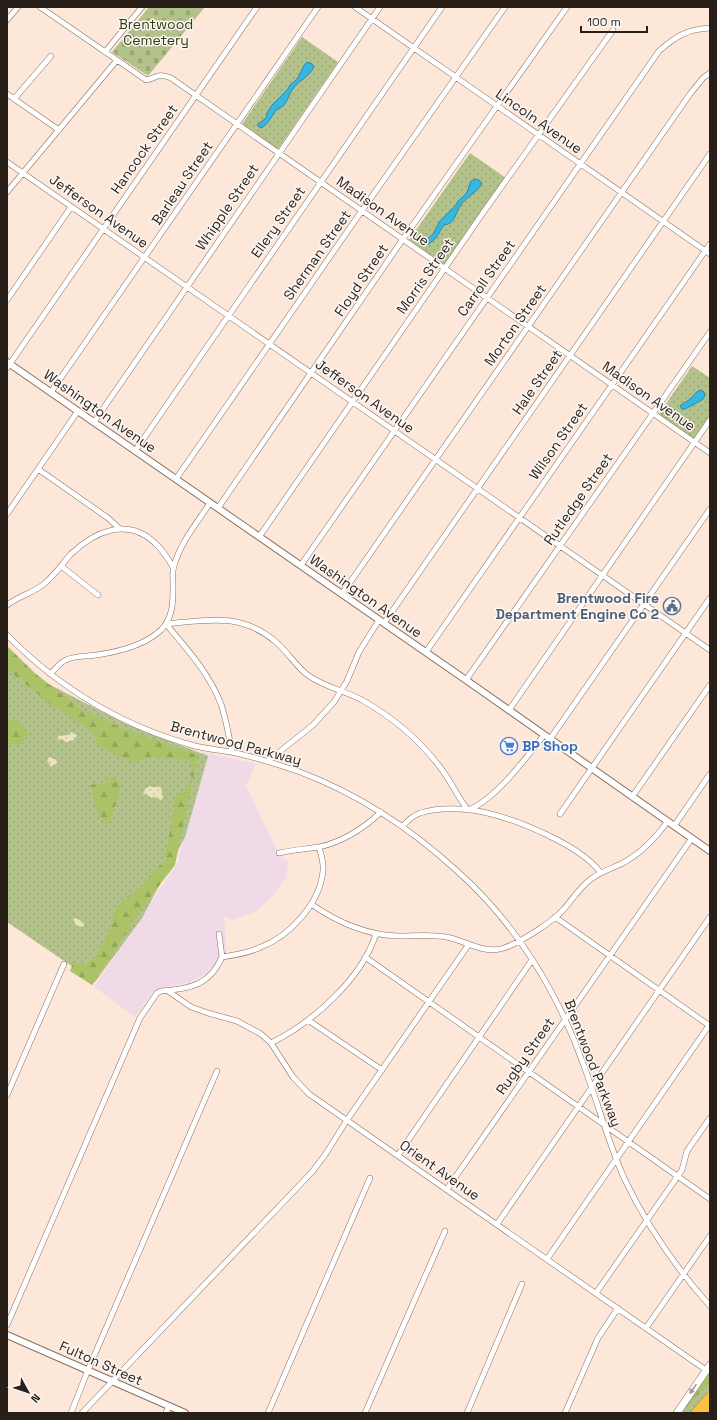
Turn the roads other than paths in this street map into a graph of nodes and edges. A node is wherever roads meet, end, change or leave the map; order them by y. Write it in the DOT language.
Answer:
graph roads {
  1 [pos="18,7"];
  2 [pos="40,7"];
  3 [pos="142,7"];
  4 [pos="257,7"];
  5 [pos="318,7"];
  6 [pos="355,7"];
  7 [pos="380,7"];
  8 [pos="442,7"];
  9 [pos="505,7"];
  10 [pos="567,7"];
  11 [pos="372,19"];
  12 [pos="7,20"];
  13 [pos="710,28"];
  14 [pos="613,30"];
  15 [pos="414,48"];
  16 [pos="105,52"];
  17 [pos="51,56"];
  18 [pos="118,60"];
  19 [pos="710,73"];
  20 [pos="456,78"];
  21 [pos="7,94"];
  22 [pos="196,95"];
  23 [pos="14,99"];
  24 [pos="497,107"];
  25 [pos="237,124"];
  26 [pos="59,130"];
  27 [pos="539,135"];
  28 [pos="279,153"];
  29 [pos="710,154"];
  30 [pos="7,162"];
  31 [pos="580,164"];
  32 [pos="23,173"];
  33 [pos="320,182"];
  34 [pos="7,192"];
  35 [pos="622,193"];
  36 [pos="71,207"];
  37 [pos="362,212"];
  38 [pos="663,222"];
  39 [pos="104,229"];
  40 [pos="403,239"];
  41 [pos="710,244"];
  42 [pos="705,251"];
  43 [pos="710,254"];
  44 [pos="145,258"];
  45 [pos="445,268"];
  46 [pos="187,287"];
  47 [pos="487,297"];
  48 [pos="7,300"];
  49 [pos="228,315"];
  50 [pos="528,326"];
  51 [pos="710,332"];
  52 [pos="269,344"];
  53 [pos="570,355"];
  54 [pos="8,365"];
  55 [pos="311,373"];
  56 [pos="612,384"];
  57 [pos="51,392"];
  58 [pos="353,402"];
  59 [pos="78,411"];
  60 [pos="653,413"];
  61 [pos="710,420"];
  62 [pos="94,422"];
  63 [pos="394,431"];
  64 [pos="695,442"];
  65 [pos="135,450"];
  66 [pos="710,453"];
  67 [pos="436,460"];
  68 [pos="38,469"];
  69 [pos="176,479"];
  70 [pos="477,488"];
  71 [pos="210,503"];
  72 [pos="218,508"];
  73 [pos="710,509"];
  74 [pos="7,514"];
  75 [pos="519,518"];
  76 [pos="119,528"];
  77 [pos="259,537"];
  78 [pos="560,546"];
  79 [pos="301,565"];
  80 [pos="61,566"];
  81 [pos="173,567"];
  82 [pos="602,576"];
  83 [pos="342,594"];
  84 [pos="98,595"];
  85 [pos="710,598"];
  86 [pos="644,604"];
  87 [pos="7,605"];
  88 [pos="381,622"];
  89 [pos="166,624"];
  90 [pos="685,633"];
  91 [pos="7,635"];
  92 [pos="710,650"];
  93 [pos="426,652"];
  94 [pos="50,674"];
  95 [pos="466,680"];
  96 [pos="710,685"];
  97 [pos="342,691"];
  98 [pos="509,710"];
  99 [pos="544,734"];
  100 [pos="550,739"];
  101 [pos="232,752"];
  102 [pos="268,761"];
  103 [pos="591,768"];
  104 [pos="710,774"];
  105 [pos="632,797"];
  106 [pos="468,810"];
  107 [pos="381,812"];
  108 [pos="560,814"];
  109 [pos="667,822"];
  110 [pos="403,826"];
  111 [pos="674,826"];
  112 [pos="692,838"];
  113 [pos="319,847"];
  114 [pos="710,851"];
  115 [pos="279,853"];
  116 [pos="600,872"];
  117 [pos="310,904"];
  118 [pos="555,917"];
  119 [pos="710,917"];
  120 [pos="219,934"];
  121 [pos="376,934"];
  122 [pos="519,940"];
  123 [pos="469,944"];
  124 [pos="610,956"];
  125 [pos="222,957"];
  126 [pos="365,957"];
  127 [pos="532,960"];
  128 [pos="64,964"];
  129 [pos="658,990"];
  130 [pos="168,991"];
  131 [pos="429,1002"];
  132 [pos="566,1019"];
  133 [pos="308,1020"];
  134 [pos="710,1025"];
  135 [pos="479,1037"];
  136 [pos="271,1043"];
  137 [pos="382,1070"];
  138 [pos="217,1071"];
  139 [pos="529,1072"];
  140 [pos="591,1087"];
  141 [pos="7,1095"];
  142 [pos="578,1107"];
  143 [pos="710,1118"];
  144 [pos="347,1120"];
  145 [pos="604,1125"];
  146 [pos="627,1143"];
  147 [pos="398,1155"];
  148 [pos="616,1159"];
  149 [pos="678,1177"];
  150 [pos="370,1178"];
  151 [pos="447,1189"];
  152 [pos="710,1199"];
  153 [pos="647,1220"];
  154 [pos="497,1224"];
  155 [pos="445,1231"];
  156 [pos="710,1236"];
  157 [pos="547,1259"];
  158 [pos="684,1274"];
  159 [pos="522,1284"];
  160 [pos="596,1293"];
  161 [pos="710,1306"];
  162 [pos="618,1308"];
  163 [pos="7,1325"];
  164 [pos="646,1328"];
  165 [pos="7,1335"];
  166 [pos="708,1367"];
  167 [pos="88,1370"];
  168 [pos="112,1382"];
  169 [pos="710,1397"];
  170 [pos="710,1405"];
  171 [pos="169,1406"];
  172 [pos="71,1413"];
  173 [pos="82,1413"];
  174 [pos="166,1413"];
  175 [pos="185,1413"];
  176 [pos="268,1413"];
  177 [pos="365,1413"];
  178 [pos="467,1413"];
  179 [pos="564,1413"];
  180 [pos="676,1413"];
  181 [pos="696,1413"];
  182 [pos="705,1413"];
  1 -- 12 [label="street"];
  2 -- 16 [label="street, Madison Avenue"];
  3 -- 16 [label="street"];
  4 -- 22 [label="street, Hancock Street"];
  5 -- 25 [label="street, Barleau Street"];
  6 -- 11 [label="street, Lincoln Avenue"];
  7 -- 11 [label="street, Whipple Street"];
  8 -- 15 [label="street, Ellery Street"];
  9 -- 20 [label="street, Sherman Street"];
  10 -- 24 [label="street, Floyd Street"];
  11 -- 15 [label="street, Lincoln Avenue"];
  11 -- 28 [label="street, Whipple Street"];
  13 -- 31 [label="street, Carroll Street"];
  14 -- 27 [label="street, Morris Street"];
  15 -- 20 [label="street, Lincoln Avenue"];
  15 -- 33 [label="street, Ellery Street"];
  16 -- 18 [label="street, Madison Avenue"];
  17 -- 23 [label="street"];
  18 -- 22 [label="street, Madison Avenue"];
  18 -- 26 [label="street"];
  19 -- 35 [label="street, Morton Street"];
  20 -- 24 [label="street, Lincoln Avenue"];
  20 -- 37 [label="street, Sherman Street"];
  21 -- 23 [label="street"];
  22 -- 25 [label="street, Madison Avenue"];
  22 -- 39 [label="street, Hancock Street"];
  23 -- 26 [label="street"];
  24 -- 27 [label="street, Lincoln Avenue"];
  24 -- 40 [label="street, Floyd Street"];
  25 -- 28 [label="street, Madison Avenue"];
  25 -- 44 [label="street, Barleau Street"];
  26 -- 32 [label="street"];
  27 -- 31 [label="street, Lincoln Avenue"];
  27 -- 45 [label="street, Morris Street"];
  28 -- 33 [label="street, Madison Avenue"];
  28 -- 46 [label="street, Whipple Street"];
  29 -- 38 [label="street, Hale Street"];
  30 -- 32 [label="street, Jefferson Avenue"];
  31 -- 35 [label="street, Lincoln Avenue"];
  31 -- 47 [label="street, Carroll Street"];
  32 -- 34 [label="street"];
  32 -- 36 [label="street, Jefferson Avenue"];
  33 -- 37 [label="street, Madison Avenue"];
  33 -- 49 [label="street, Ellery Street"];
  35 -- 38 [label="street, Lincoln Avenue"];
  35 -- 50 [label="street, Morton Street"];
  36 -- 39 [label="street, Jefferson Avenue"];
  36 -- 48 [label="street"];
  37 -- 40 [label="street, Madison Avenue"];
  37 -- 52 [label="street, Sherman Street"];
  38 -- 42 [label="street, Lincoln Avenue"];
  38 -- 53 [label="street, Hale Street"];
  39 -- 44 [label="street, Jefferson Avenue"];
  39 -- 54 [label="street, Hancock Street"];
  40 -- 45 [label="street, Madison Avenue"];
  40 -- 55 [label="street, Floyd Street"];
  41 -- 42 [label="street, Wilson Street"];
  42 -- 43 [label="street, Lincoln Avenue"];
  42 -- 56 [label="street, Wilson Street"];
  44 -- 46 [label="street, Jefferson Avenue"];
  44 -- 57 [label="street, Barleau Street"];
  45 -- 47 [label="street, Madison Avenue"];
  45 -- 58 [label="street, Morris Street"];
  46 -- 49 [label="street, Jefferson Avenue"];
  46 -- 62 [label="street, Whipple Street"];
  47 -- 50 [label="street, Madison Avenue"];
  47 -- 63 [label="street, Carroll Street"];
  49 -- 52 [label="street, Jefferson Avenue"];
  49 -- 65 [label="street, Ellery Street"];
  50 -- 53 [label="street, Madison Avenue"];
  50 -- 67 [label="street, Morton Street"];
  51 -- 60 [label="street, Rutledge Street"];
  52 -- 55 [label="street, Jefferson Avenue"];
  52 -- 69 [label="street, Sherman Street"];
  53 -- 56 [label="street, Madison Avenue"];
  53 -- 70 [label="street, Hale Street"];
  54 -- 57 [label="street, Washington Avenue"];
  55 -- 58 [label="street, Jefferson Avenue"];
  55 -- 72 [label="street, Floyd Street"];
  56 -- 60 [label="street, Madison Avenue"];
  56 -- 75 [label="street, Wilson Street"];
  57 -- 59 [label="street, Washington Avenue"];
  58 -- 63 [label="street, Jefferson Avenue"];
  58 -- 77 [label="street, Morris Street"];
  59 -- 62 [label="street, Washington Avenue"];
  59 -- 68 [label="street"];
  60 -- 64 [label="street, Madison Avenue"];
  60 -- 78 [label="street, Rutledge Street"];
  61 -- 64 [label="street"];
  62 -- 65 [label="street, Washington Avenue"];
  63 -- 67 [label="street, Jefferson Avenue"];
  63 -- 79 [label="street, Carroll Street"];
  64 -- 66 [label="street, Madison Avenue"];
  64 -- 82 [label="street"];
  65 -- 69 [label="street, Washington Avenue"];
  67 -- 70 [label="street, Jefferson Avenue"];
  67 -- 83 [label="street, Morton Street"];
  68 -- 74 [label="street"];
  68 -- 76 [label="street"];
  69 -- 71 [label="street, Washington Avenue"];
  70 -- 75 [label="street, Jefferson Avenue"];
  70 -- 88 [label="street, Hale Street"];
  71 -- 72 [label="street, Washington Avenue"];
  71 -- 81 [label="street"];
  72 -- 77 [label="street, Washington Avenue"];
  73 -- 86 [label="street"];
  75 -- 78 [label="street, Jefferson Avenue"];
  75 -- 93 [label="street, Wilson Street"];
  76 -- 80 [label="street"];
  76 -- 81 [label="street"];
  77 -- 79 [label="street, Washington Avenue"];
  78 -- 82 [label="street, Jefferson Avenue"];
  78 -- 95 [label="street, Rutledge Street"];
  79 -- 83 [label="street, Washington Avenue"];
  80 -- 84 [label="street"];
  80 -- 87 [label="street"];
  81 -- 89 [label="street"];
  82 -- 86 [label="street, Jefferson Avenue"];
  82 -- 98 [label="street"];
  83 -- 88 [label="street, Washington Avenue"];
  85 -- 90 [label="street"];
  86 -- 90 [label="street, Jefferson Avenue"];
  86 -- 100 [label="street"];
  88 -- 93 [label="street, Washington Avenue"];
  88 -- 97 [label="street, Hale Street"];
  89 -- 94 [label="street"];
  89 -- 97 [label="street"];
  89 -- 101 [label="street"];
  90 -- 92 [label="street, Jefferson Avenue"];
  90 -- 103 [label="street"];
  91 -- 94 [label="street, Brentwood Parkway"];
  93 -- 95 [label="street, Washington Avenue"];
  94 -- 101 [label="street, Brentwood Parkway"];
  95 -- 98 [label="street, Washington Avenue"];
  96 -- 105 [label="street"];
  97 -- 102 [label="street, Hale Street"];
  97 -- 106 [label="street"];
  98 -- 99 [label="street, Washington Avenue"];
  99 -- 100 [label="street, Washington Avenue"];
  99 -- 106 [label="street"];
  100 -- 103 [label="street, Washington Avenue"];
  101 -- 102 [label="street, Brentwood Parkway"];
  102 -- 107 [label="street, Brentwood Parkway"];
  103 -- 105 [label="street, Washington Avenue"];
  103 -- 108 [label="street"];
  104 -- 111 [label="street"];
  105 -- 109 [label="street, Washington Avenue"];
  106 -- 110 [label="street"];
  106 -- 116 [label="street"];
  107 -- 110 [label="street, Brentwood Parkway"];
  107 -- 113 [label="street"];
  109 -- 111 [label="street, Washington Avenue"];
  109 -- 116 [label="street"];
  110 -- 122 [label="street, Brentwood Parkway"];
  111 -- 112 [label="street, Washington Avenue"];
  112 -- 114 [label="street, Washington Avenue"];
  112 -- 124 [label="street, Rugby Street"];
  113 -- 115 [label="street"];
  113 -- 117 [label="street"];
  116 -- 118 [label="street"];
  117 -- 121 [label="street"];
  117 -- 125 [label="street"];
  118 -- 122 [label="street"];
  118 -- 124 [label="street"];
  119 -- 129 [label="street"];
  120 -- 125 [label="street"];
  121 -- 123 [label="street"];
  121 -- 126 [label="street"];
  122 -- 123 [label="street"];
  122 -- 127 [label="street, Brentwood Parkway"];
  123 -- 131 [label="street"];
  124 -- 129 [label="street"];
  124 -- 132 [label="street, Rugby Street"];
  125 -- 130 [label="street"];
  126 -- 131 [label="street"];
  126 -- 133 [label="street"];
  127 -- 132 [label="street, Brentwood Parkway"];
  127 -- 135 [label="street"];
  128 -- 141 [label="street"];
  129 -- 134 [label="street"];
  129 -- 140 [label="street"];
  130 -- 136 [label="street, Orient Avenue"];
  130 -- 163 [label="street"];
  131 -- 135 [label="street"];
  131 -- 137 [label="street"];
  132 -- 139 [label="street, Rugby Street"];
  132 -- 140 [label="street, Brentwood Parkway"];
  133 -- 136 [label="street"];
  133 -- 137 [label="street"];
  134 -- 146 [label="street"];
  135 -- 139 [label="street"];
  135 -- 147 [label="street"];
  136 -- 144 [label="street, Orient Avenue"];
  137 -- 144 [label="street"];
  138 -- 167 [label="street"];
  139 -- 142 [label="street"];
  139 -- 151 [label="street, Rugby Street"];
  140 -- 142 [label="street"];
  140 -- 145 [label="street, Brentwood Parkway"];
  142 -- 145 [label="street"];
  142 -- 154 [label="street"];
  143 -- 149 [label="street"];
  144 -- 147 [label="street, Orient Avenue"];
  144 -- 168 [label="street"];
  145 -- 146 [label="street"];
  145 -- 148 [label="street, Brentwood Parkway"];
  146 -- 148 [label="street"];
  146 -- 149 [label="street"];
  147 -- 151 [label="street, Orient Avenue"];
  148 -- 153 [label="street, Brentwood Parkway"];
  148 -- 157 [label="street"];
  149 -- 152 [label="street"];
  149 -- 153 [label="street"];
  150 -- 176 [label="street"];
  151 -- 154 [label="street, Orient Avenue"];
  153 -- 158 [label="street, Brentwood Parkway"];
  153 -- 160 [label="street"];
  154 -- 157 [label="street, Orient Avenue"];
  155 -- 177 [label="street"];
  156 -- 158 [label="street"];
  157 -- 160 [label="street, Orient Avenue"];
  158 -- 161 [label="street, Brentwood Parkway"];
  158 -- 164 [label="street"];
  159 -- 178 [label="street"];
  160 -- 162 [label="street, Orient Avenue"];
  162 -- 164 [label="street, Orient Avenue"];
  162 -- 179 [label="street"];
  164 -- 166 [label="street, Orient Avenue"];
  165 -- 167 [label="street, Fulton Street"];
  166 -- 180 [label="main road, one-way"];
  167 -- 168 [label="street, Fulton Street"];
  167 -- 172 [label="street"];
  168 -- 171 [label="street, Fulton Street"];
  168 -- 173 [label="street"];
  169 -- 181 [label="highway"];
  170 -- 182 [label="highway"];
  171 -- 174 [label="street"];
  171 -- 175 [label="street, Fulton Street"];
}
